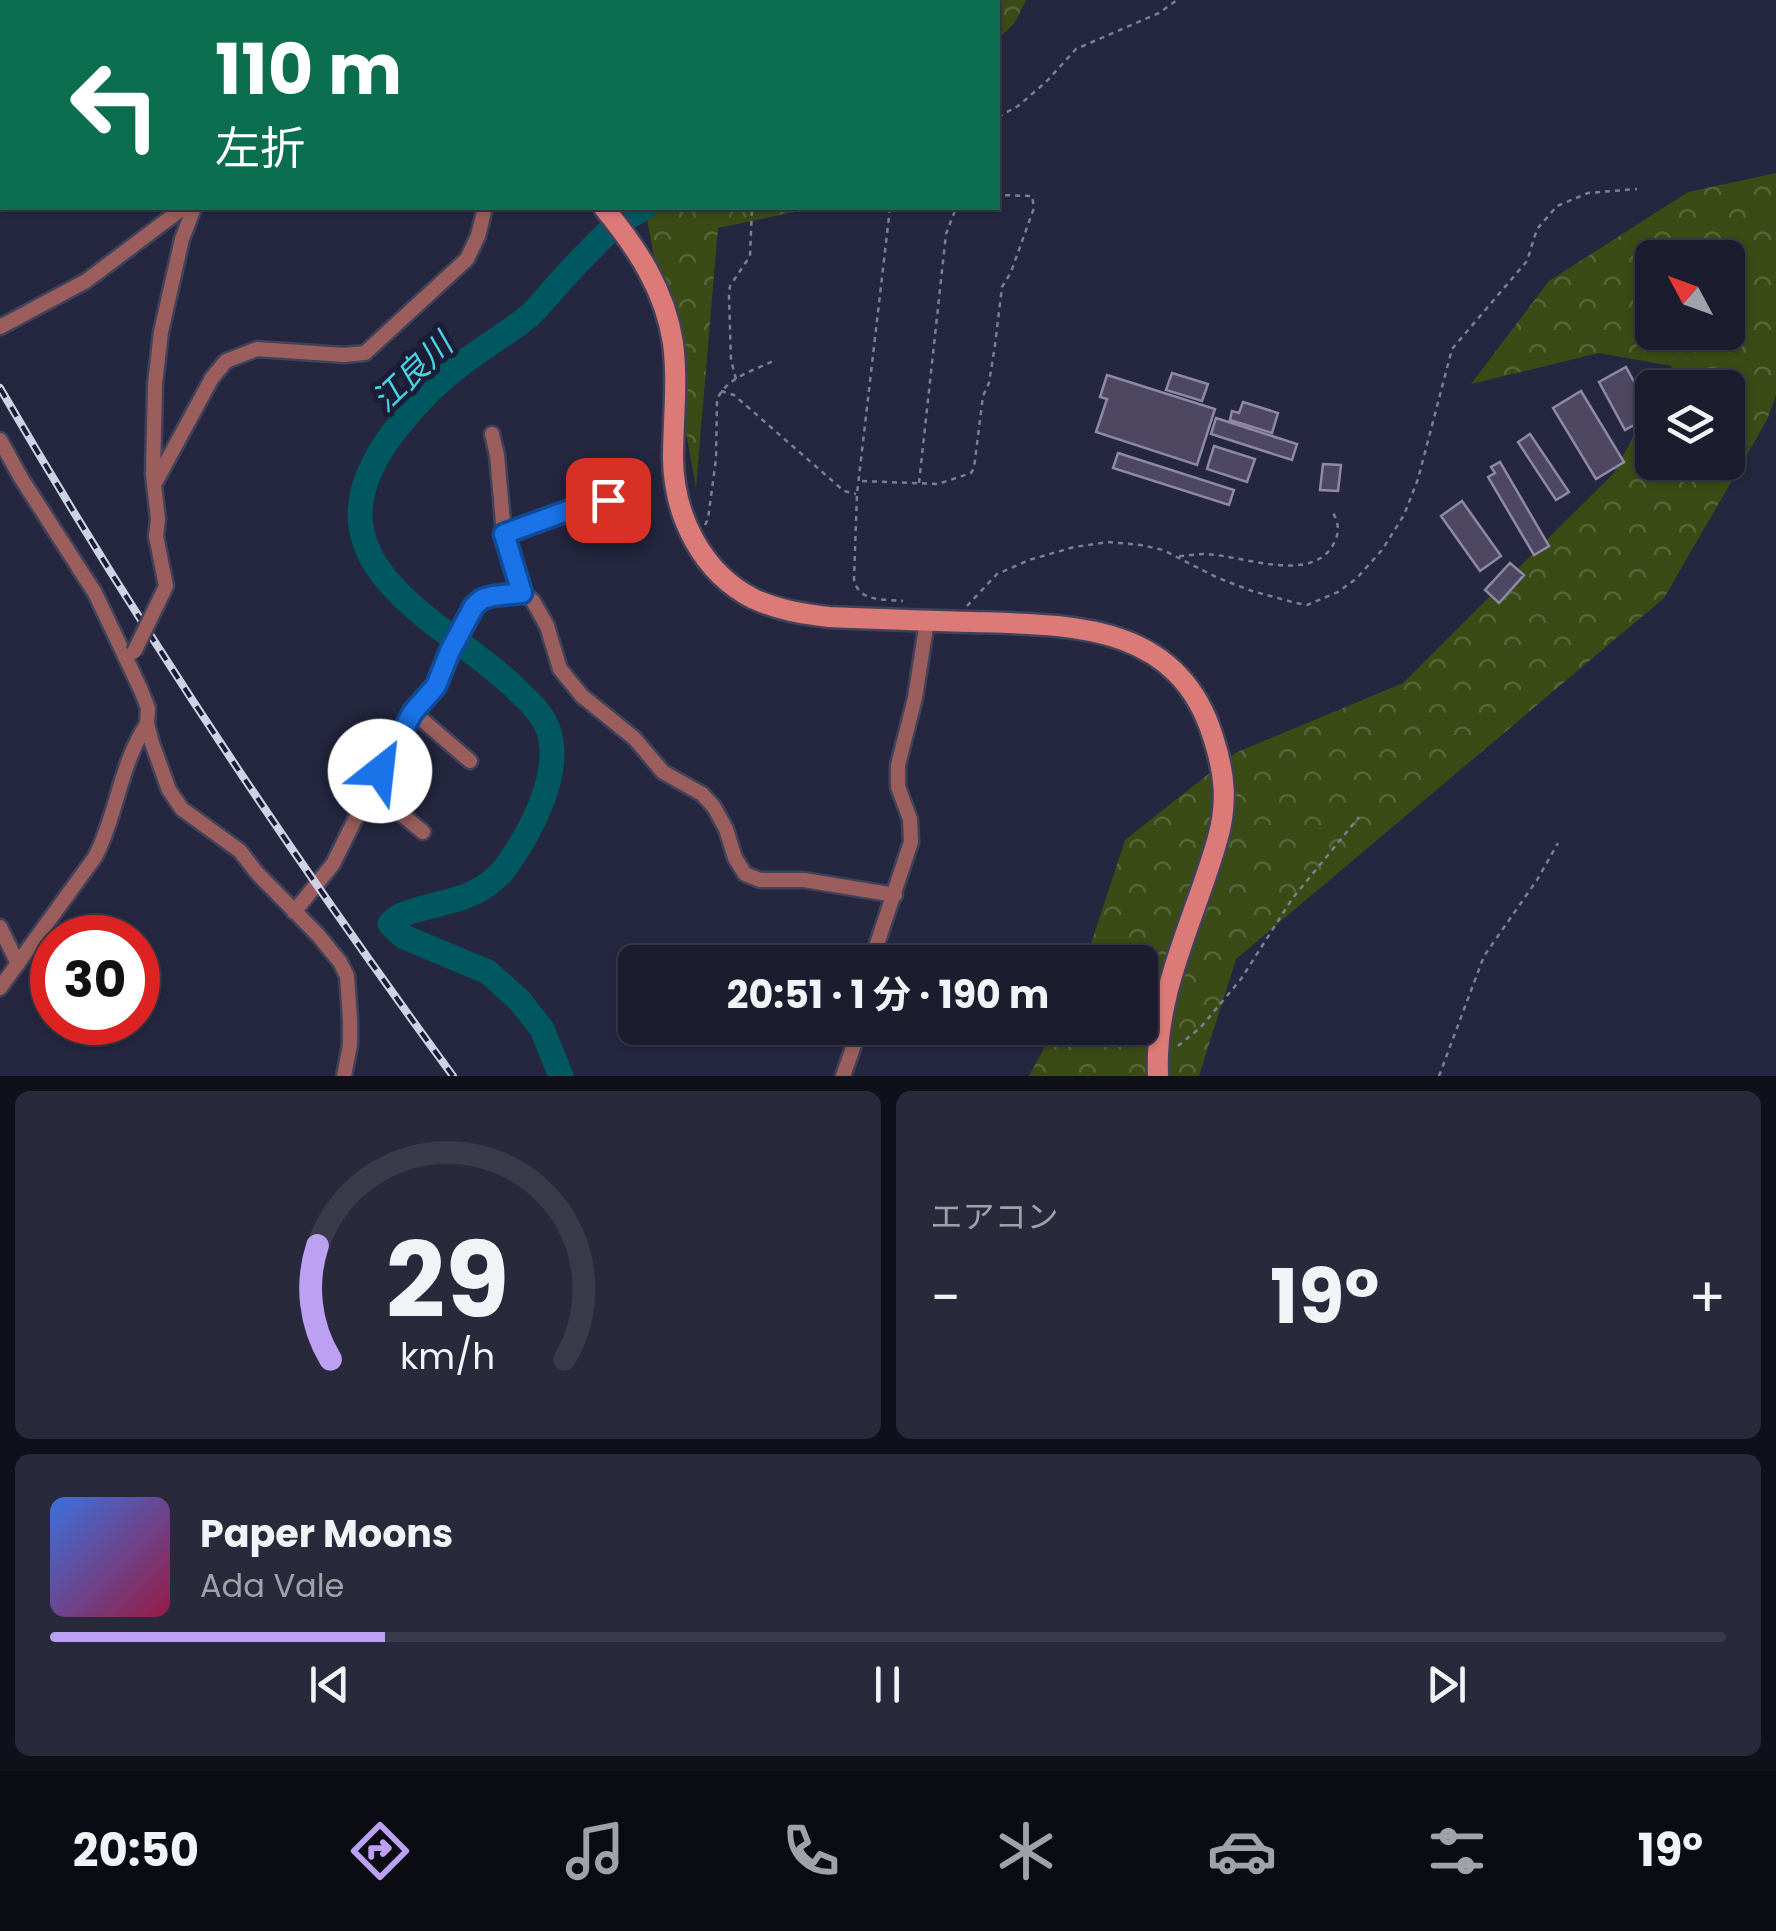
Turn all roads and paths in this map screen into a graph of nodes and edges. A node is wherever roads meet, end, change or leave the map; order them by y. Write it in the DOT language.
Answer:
graph roads {
  1 [pos="1177,0"];
  2 [pos="1000,117"];
  3 [pos="1638,189"];
  4 [pos="1000,196"];
  5 [pos="179,210"];
  6 [pos="193,210"];
  7 [pos="485,210"];
  8 [pos="606,210"];
  9 [pos="752,210"];
  10 [pos="890,210"];
  11 [pos="955,210"];
  12 [pos="0,327"];
  13 [pos="775,360"];
  14 [pos="736,379"];
  15 [pos="720,391"];
  16 [pos="492,434"];
  17 [pos="0,440"];
  18 [pos="860,481"];
  19 [pos="919,484"];
  20 [pos="154,485"];
  21 [pos="857,494"];
  22 [pos="619,503"];
  23 [pos="1332,511"];
  24 [pos="504,534"];
  25 [pos="696,544"];
  26 [pos="1178,556"];
  27 [pos="522,593"];
  28 [pos="908,602"];
  29 [pos="926,621"];
  30 [pos="958,622"];
  31 [pos="129,667"];
  32 [pos="413,712"];
  33 [pos="147,724"];
  34 [pos="470,761"];
  35 [pos="370,789"];
  36 [pos="1359,817"];
  37 [pos="423,832"];
  38 [pos="1558,843"];
  39 [pos="895,895"];
  40 [pos="294,912"];
  41 [pos="0,927"];
  42 [pos="877,945"];
  43 [pos="18,964"];
  44 [pos="0,988"];
  45 [pos="854,1045"];
  46 [pos="1157,1070"];
  47 [pos="344,1076"];
  48 [pos="842,1076"];
  49 [pos="1439,1076"];
  1 -- 2 [label="path"];
  3 -- 26 [label="path"];
  4 -- 19 [label="path"];
  5 -- 12 [label="street"];
  6 -- 20 [label="street"];
  7 -- 20 [label="street"];
  8 -- 25 [label="street"];
  9 -- 14 [label="path"];
  10 -- 18 [label="path"];
  11 -- 19 [label="path"];
  13 -- 14 [label="path"];
  14 -- 15 [label="path"];
  15 -- 21 [label="path"];
  15 -- 25 [label="path"];
  16 -- 24 [label="street"];
  17 -- 31 [label="street"];
  18 -- 19 [label="path"];
  18 -- 21 [label="path"];
  20 -- 31 [label="street, bridge"];
  21 -- 28 [label="path"];
  22 -- 24 [label="street"];
  23 -- 26 [label="path"];
  24 -- 27 [label="street"];
  25 -- 29 [label="street"];
  26 -- 30 [label="path"];
  27 -- 32 [label="street"];
  27 -- 39 [label="street"];
  29 -- 30 [label="street"];
  29 -- 39 [label="street"];
  30 -- 46 [label="street"];
  31 -- 33 [label="street"];
  32 -- 34 [label="street"];
  32 -- 35 [label="street"];
  33 -- 40 [label="street"];
  33 -- 43 [label="street"];
  35 -- 37 [label="street"];
  35 -- 40 [label="street"];
  36 -- 46 [label="path"];
  38 -- 49 [label="path"];
  39 -- 42 [label="street"];
  40 -- 47 [label="street"];
  41 -- 43 [label="street"];
  43 -- 44 [label="street"];
  45 -- 48 [label="street"];
}
